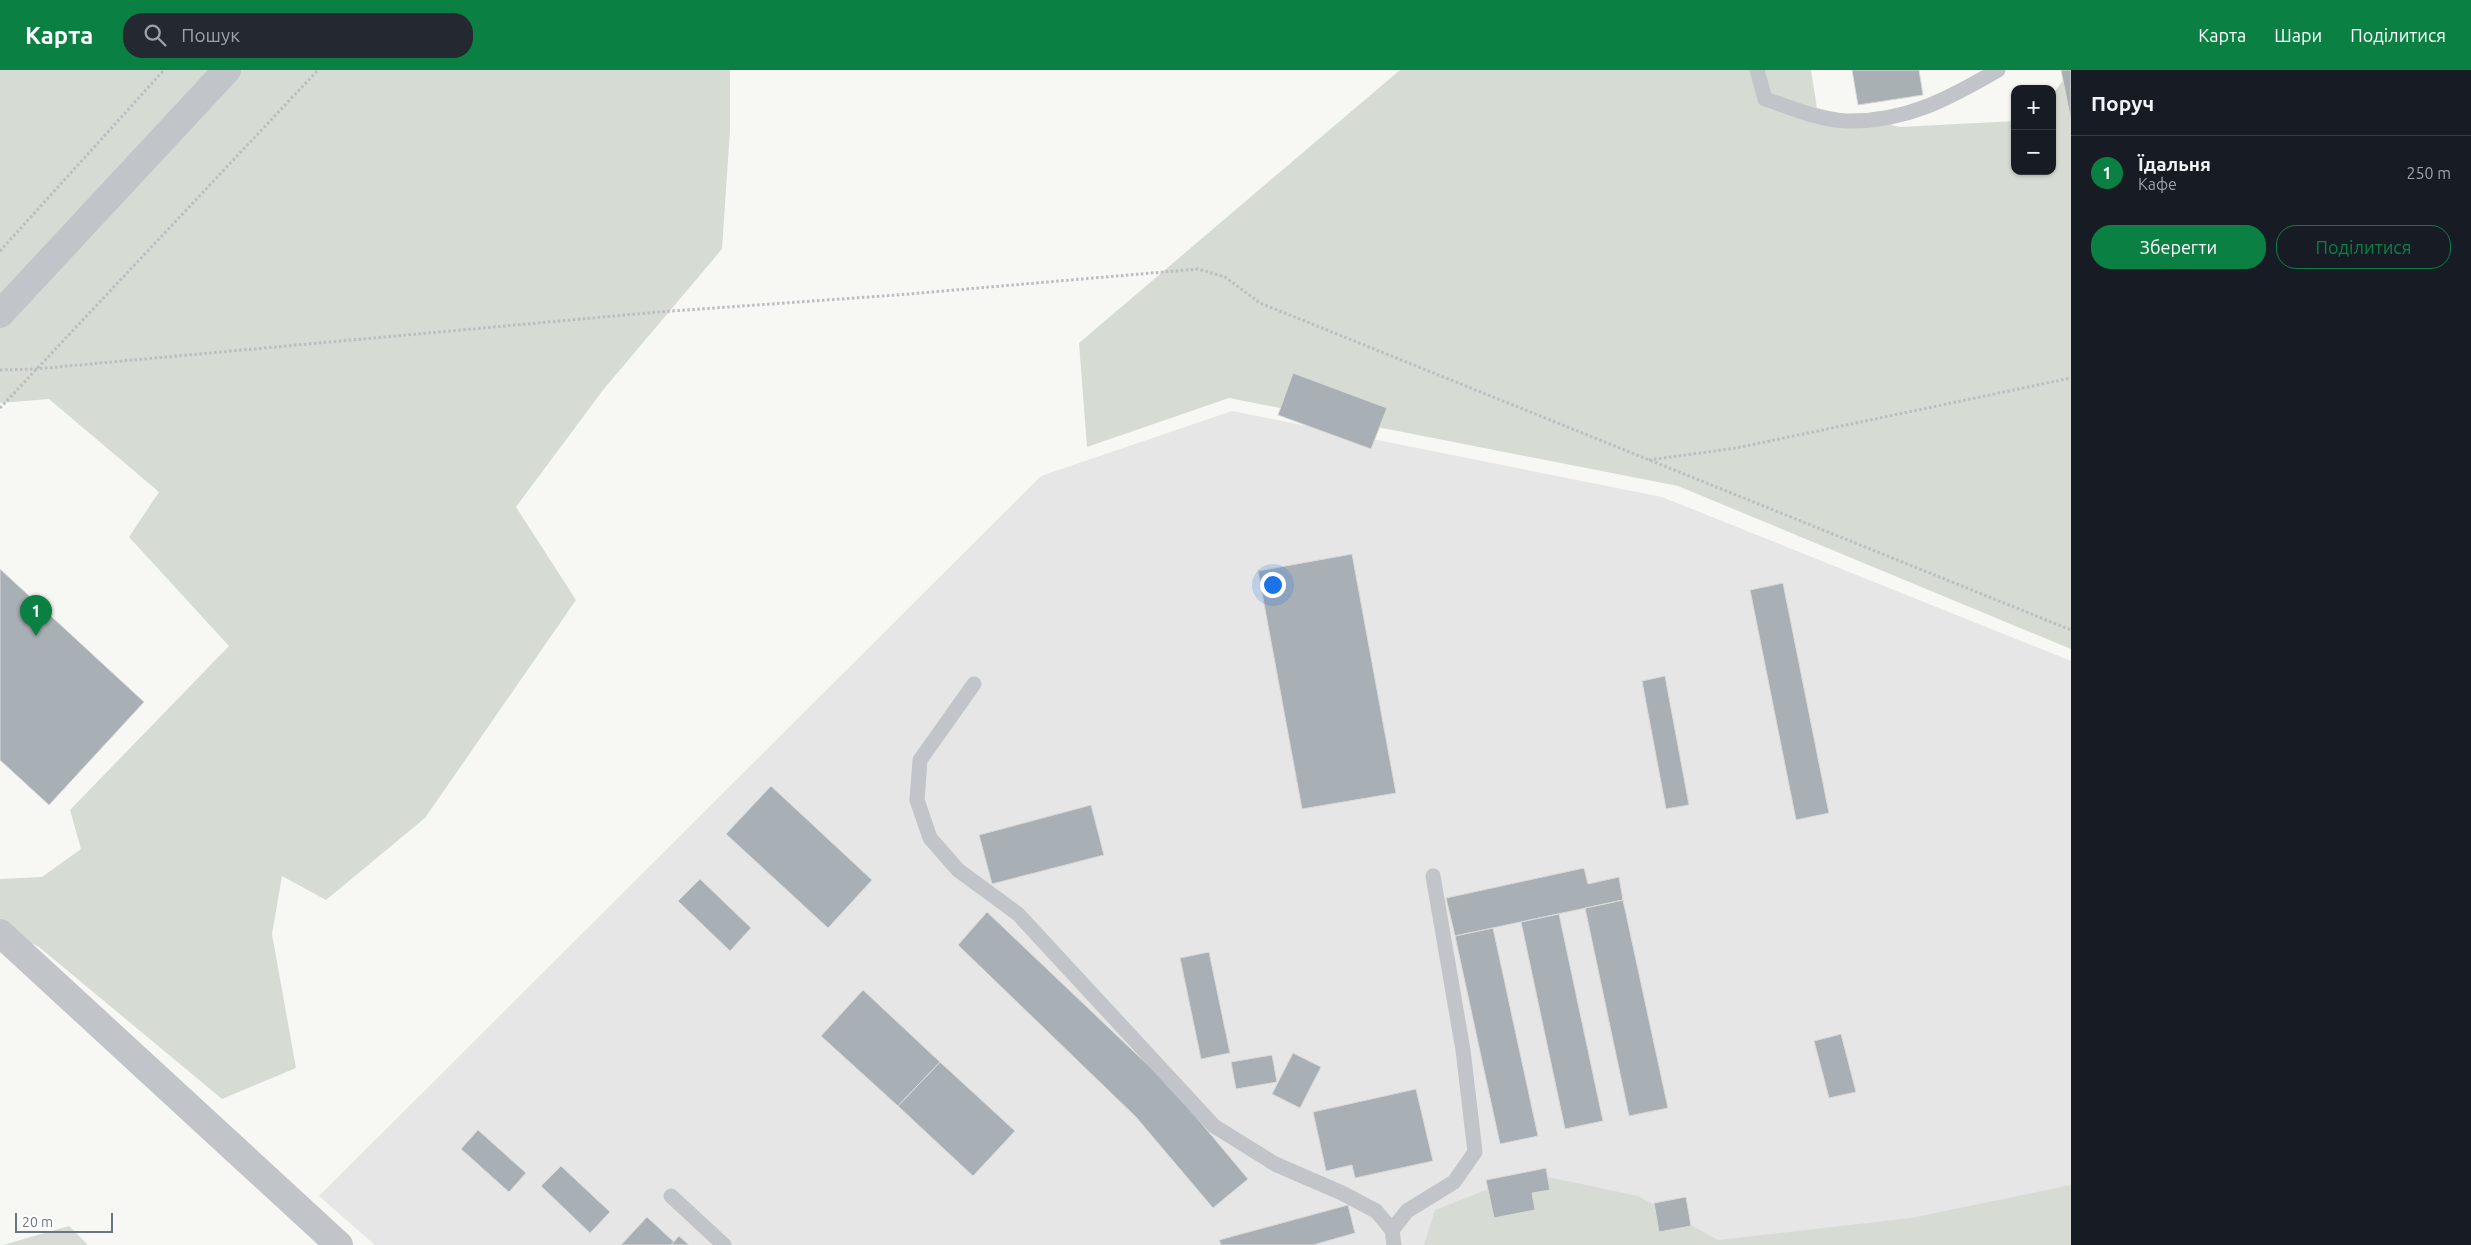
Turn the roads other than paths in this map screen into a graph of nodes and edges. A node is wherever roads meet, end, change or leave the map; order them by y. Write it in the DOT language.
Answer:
graph roads {
  1 [pos="227,70"];
  2 [pos="1757,70"];
  3 [pos="1998,70"];
  4 [pos="0,314"];
  5 [pos="974,684"];
  6 [pos="1433,876"];
  7 [pos="0,933"];
  8 [pos="671,1196"];
  9 [pos="1393,1238"];
  10 [pos="339,1245"];
  11 [pos="724,1245"];
  1 -- 4 [label="street"];
  2 -- 3 [label="lane"];
  5 -- 9 [label="lane"];
  6 -- 9 [label="lane"];
  7 -- 10 [label="street"];
  8 -- 11 [label="lane"];
}
